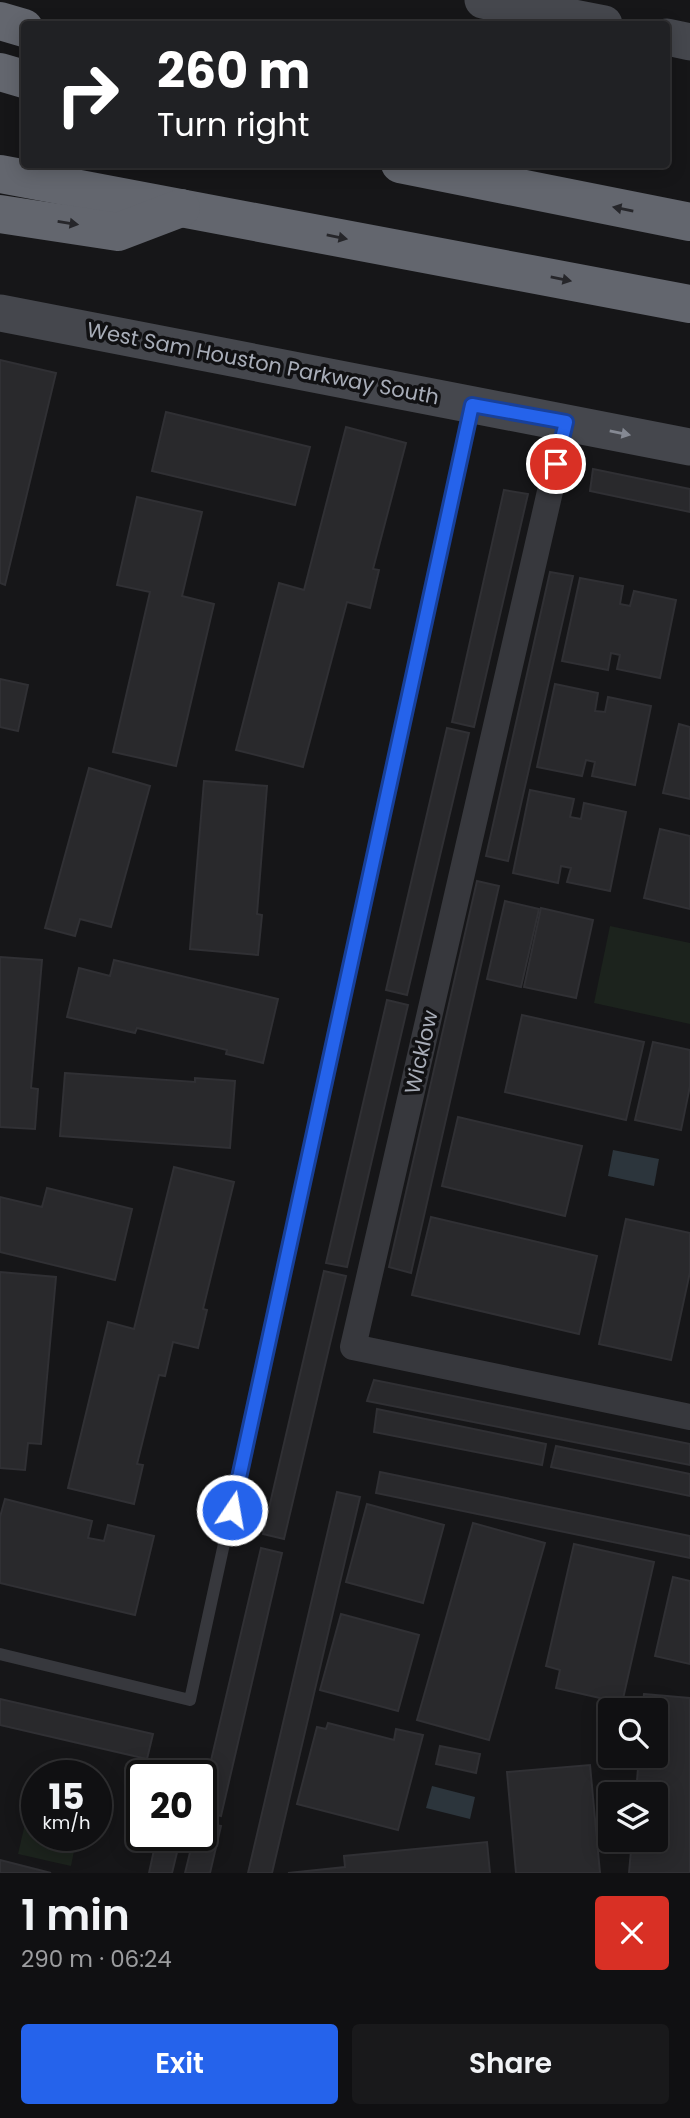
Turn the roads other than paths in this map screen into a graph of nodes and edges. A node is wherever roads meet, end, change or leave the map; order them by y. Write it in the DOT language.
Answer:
graph roads {
  1 [pos="483,0"];
  2 [pos="0,21"];
  3 [pos="589,21"];
  4 [pos="21,27"];
  5 [pos="670,38"];
  6 [pos="690,42"];
  7 [pos="0,72"];
  8 [pos="21,78"];
  9 [pos="421,168"];
  10 [pos="0,174"];
  11 [pos="181,208"];
  12 [pos="0,214"];
  13 [pos="690,222"];
  14 [pos="690,304"];
  15 [pos="0,313"];
  16 [pos="472,405"];
  17 [pos="566,422"];
  18 [pos="690,447"];
  19 [pos="690,1417"];
  20 [pos="0,1654"];
  1 -- 3 [label="main road"];
  2 -- 4 [label="highway"];
  5 -- 6 [label="main road"];
  7 -- 8 [label="highway"];
  13 -- 9 [label="highway, one-way"];
  10 -- 11 [label="highway"];
  12 -- 11 [label="highway, one-way"];
  11 -- 14 [label="highway, one-way"];
  15 -- 16 [label="main road, West Sam Houston Parkway South"];
  16 -- 17 [label="main road, West Sam Houston Parkway South"];
  16 -- 20 [label="lane"];
  17 -- 18 [label="main road, West Sam Houston Parkway South, one-way"];
  17 -- 19 [label="street, Wicklow"];
}
